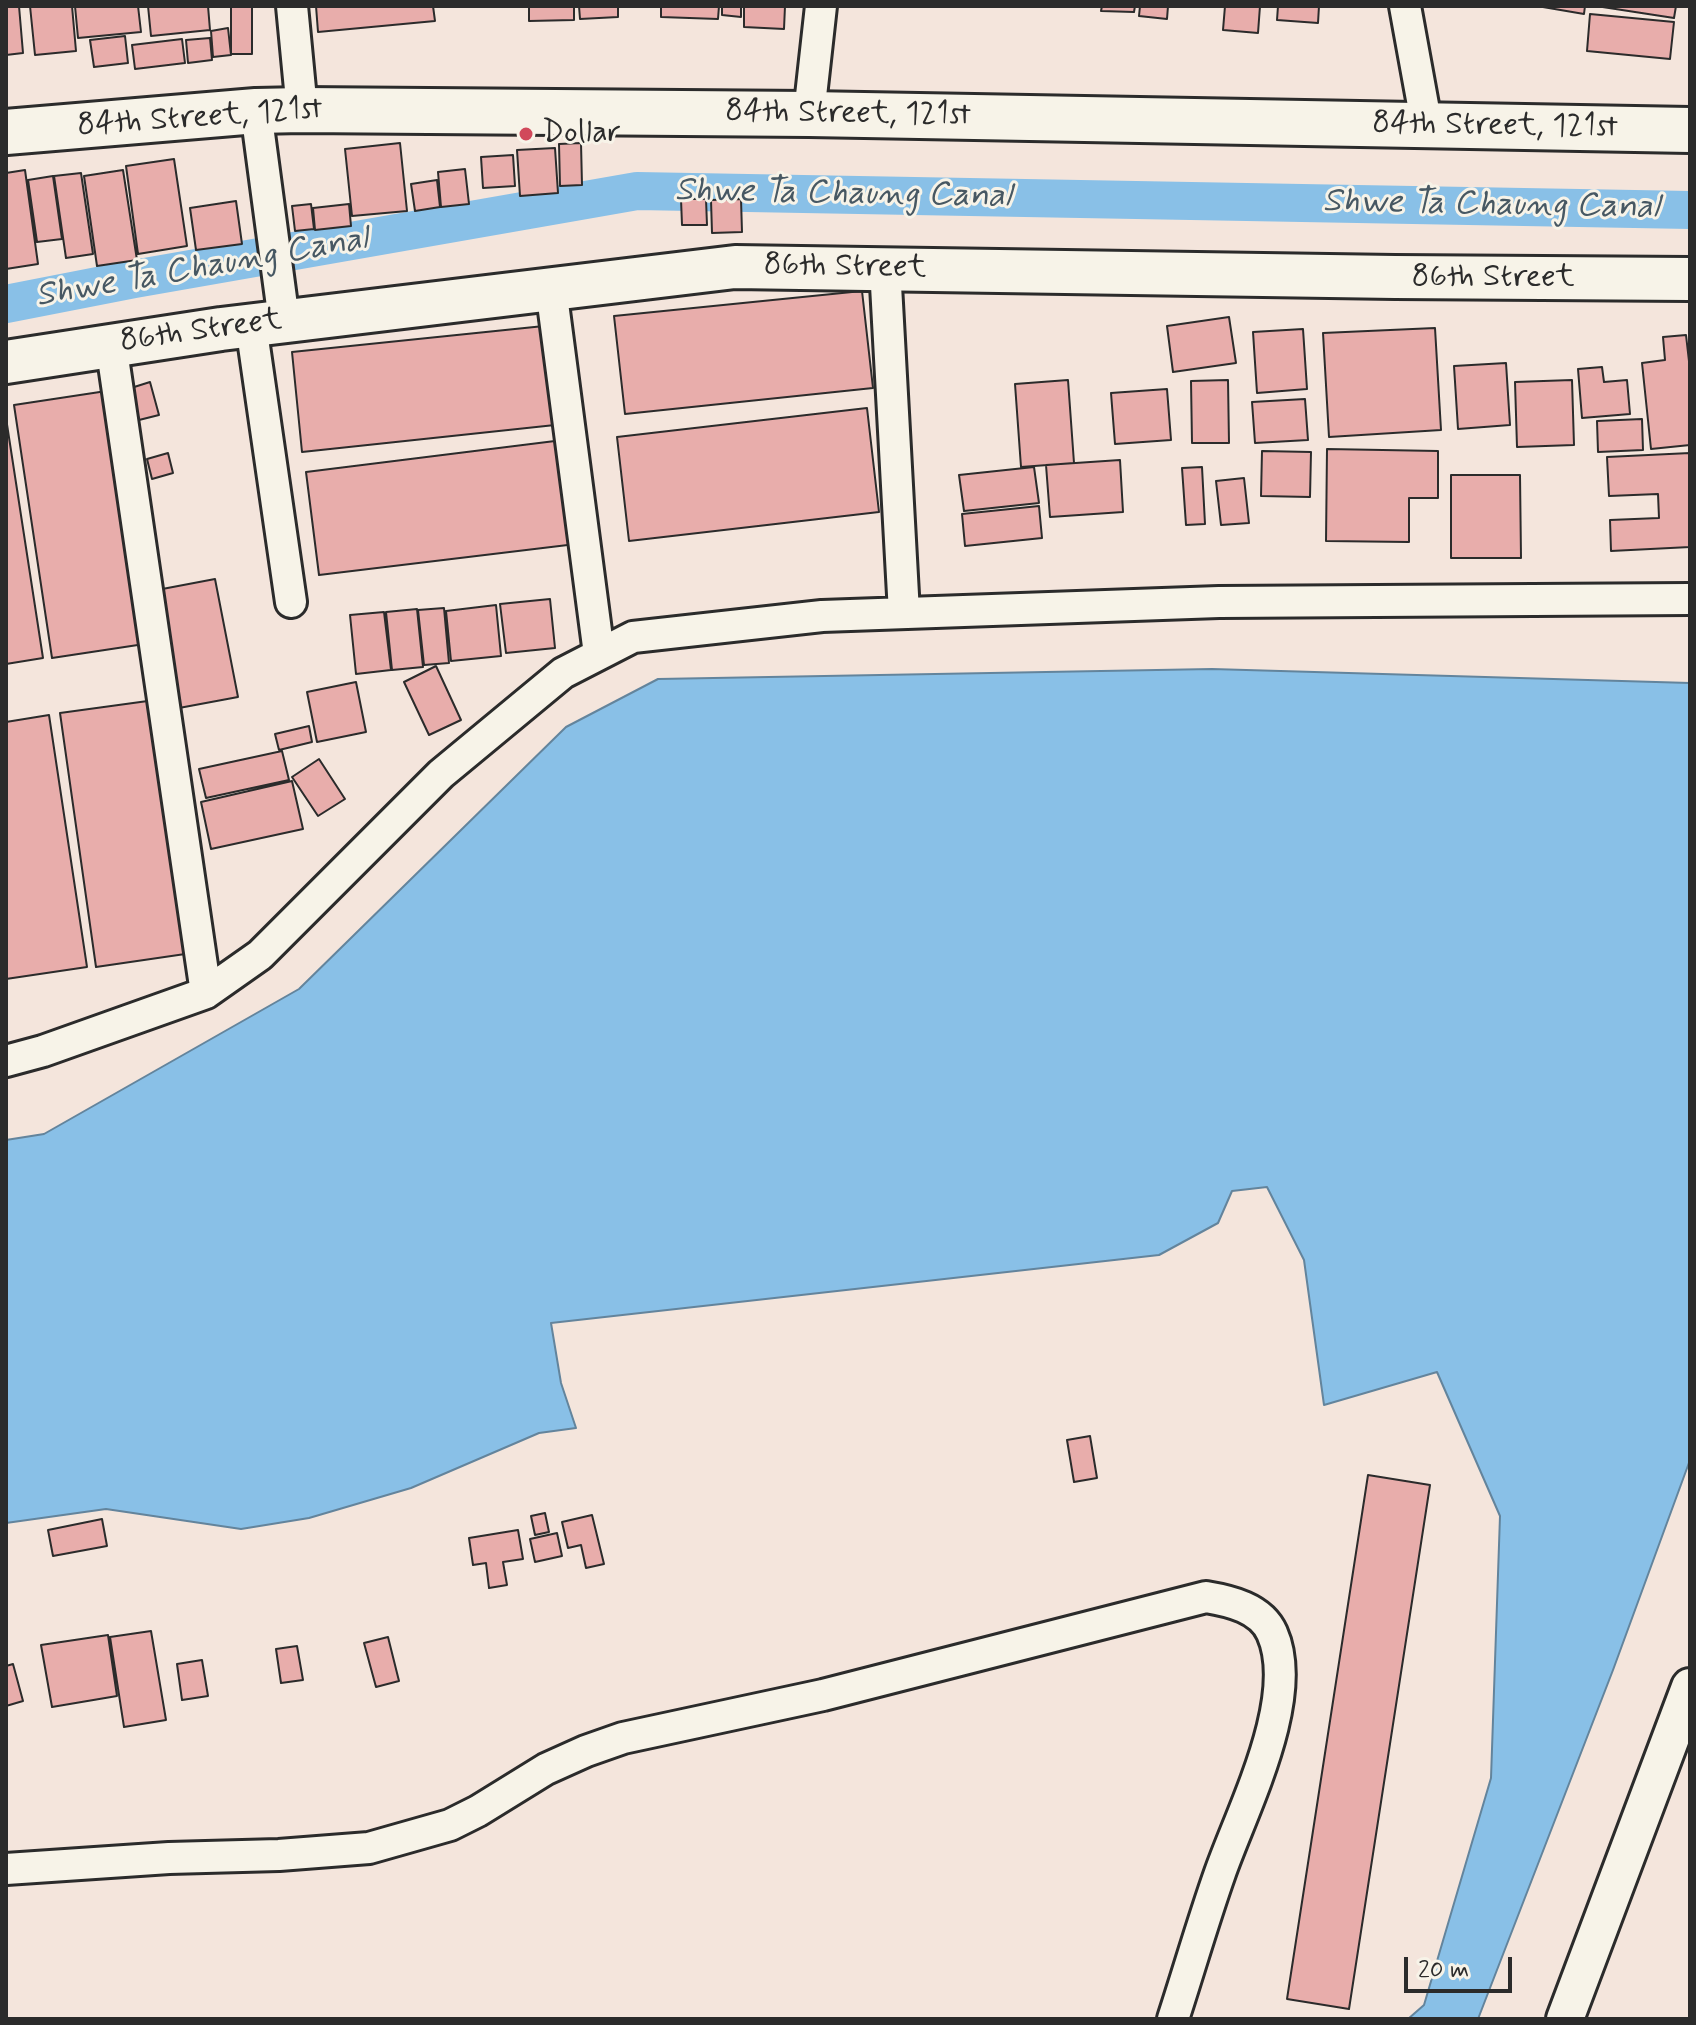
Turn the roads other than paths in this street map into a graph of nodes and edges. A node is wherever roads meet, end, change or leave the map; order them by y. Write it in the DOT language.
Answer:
graph roads {
  1 [pos="292,6"];
  2 [pos="821,6"];
  3 [pos="1405,6"];
  4 [pos="302,110"];
  5 [pos="256,111"];
  6 [pos="809,114"];
  7 [pos="1427,127"];
  8 [pos="1690,130"];
  9 [pos="6,132"];
  10 [pos="885,267"];
  11 [pos="1690,279"];
  12 [pos="551,288"];
  13 [pos="271,310"];
  14 [pos="111,344"];
  15 [pos="6,362"];
  16 [pos="1690,599"];
  17 [pos="291,602"];
  18 [pos="904,613"];
  19 [pos="599,654"];
  20 [pos="206,993"];
  21 [pos="6,1061"];
  22 [pos="1690,1687"];
  23 [pos="6,1869"];
  24 [pos="1173,2019"];
  25 [pos="1565,2019"];
  1 -- 4 [label="street"];
  2 -- 6 [label="street"];
  3 -- 7 [label="street"];
  4 -- 5 [label="main road, 84th Street, 121st"];
  4 -- 6 [label="main road, 84th Street, 121st"];
  5 -- 9 [label="main road, 84th Street, 121st"];
  5 -- 13 [label="street"];
  6 -- 7 [label="main road, 84th Street, 121st"];
  7 -- 8 [label="main road, 84th Street, 121st"];
  10 -- 11 [label="main road, 86th Street"];
  10 -- 12 [label="main road, 86th Street"];
  10 -- 18 [label="street"];
  12 -- 13 [label="main road, 86th Street"];
  12 -- 19 [label="street"];
  13 -- 14 [label="main road, 86th Street"];
  13 -- 17 [label="street"];
  14 -- 15 [label="main road, 86th Street"];
  14 -- 20 [label="street"];
  16 -- 18 [label="street"];
  18 -- 19 [label="street"];
  19 -- 20 [label="street"];
  20 -- 21 [label="street"];
  22 -- 25 [label="street"];
  23 -- 24 [label="street"];
}
